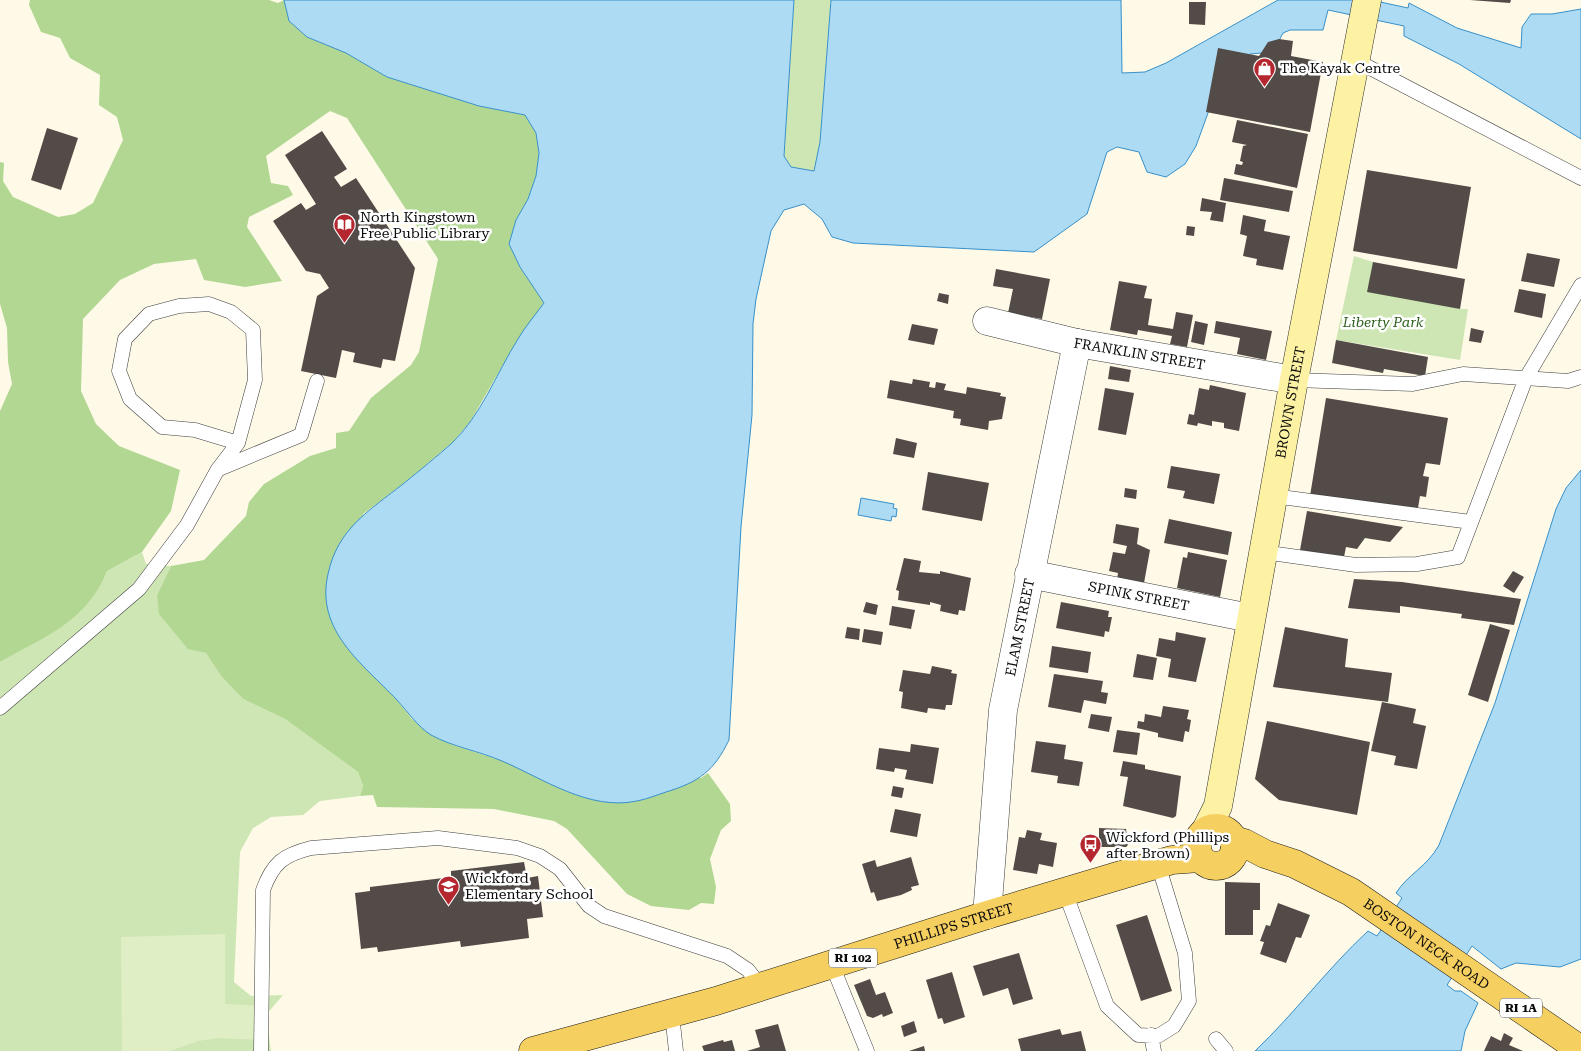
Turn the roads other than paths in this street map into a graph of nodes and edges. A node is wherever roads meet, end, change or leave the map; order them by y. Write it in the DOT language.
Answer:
graph roads {
  1 [pos="1365,10"];
  2 [pos="1355,60"];
  3 [pos="1581,178"];
  4 [pos="1581,285"];
  5 [pos="987,321"];
  6 [pos="1078,343"];
  7 [pos="1581,377"];
  8 [pos="1526,378"];
  9 [pos="1294,380"];
  10 [pos="317,381"];
  11 [pos="238,443"];
  12 [pos="218,470"];
  13 [pos="1273,496"];
  14 [pos="1472,522"];
  15 [pos="1263,552"];
  16 [pos="1029,574"];
  17 [pos="1250,618"];
  18 [pos="0,708"];
  19 [pos="1215,838"];
  20 [pos="1165,862"];
  21 [pos="1065,892"];
  22 [pos="987,915"];
  23 [pos="832,965"];
  24 [pos="761,987"];
  25 [pos="672,1014"];
  26 [pos="1151,1035"];
  27 [pos="1216,1039"];
  28 [pos="1581,1050"];
  29 [pos="261,1051"];
  30 [pos="533,1051"];
  31 [pos="676,1051"];
  32 [pos="867,1051"];
  33 [pos="1154,1051"];
  34 [pos="1226,1051"];
  1 -- 2 [label="main road, BROWN STREET"];
  2 -- 3 [label="lane"];
  2 -- 9 [label="main road, BROWN STREET"];
  4 -- 8 [label="lane"];
  5 -- 6 [label="street, FRANKLIN STREET"];
  6 -- 9 [label="street, FRANKLIN STREET"];
  6 -- 16 [label="street, ELAM STREET"];
  7 -- 8 [label="lane"];
  8 -- 9 [label="lane"];
  8 -- 14 [label="lane"];
  9 -- 13 [label="main road, BROWN STREET"];
  10 -- 12 [label="lane"];
  11 -- 11 [label="lane"];
  11 -- 12 [label="lane"];
  12 -- 18 [label="lane"];
  13 -- 14 [label="lane"];
  13 -- 15 [label="main road, BROWN STREET"];
  14 -- 15 [label="lane"];
  15 -- 17 [label="main road, BROWN STREET"];
  16 -- 17 [label="street, SPINK STREET"];
  16 -- 22 [label="street, ELAM STREET"];
  17 -- 19 [label="main road, BROWN STREET"];
  19 -- 20 [label="main road, PHILLIPS STREET / RI 102"];
  19 -- 28 [label="main road, BOSTON NECK ROAD / RI 1A"];
  20 -- 21 [label="main road, PHILLIPS STREET / RI 102"];
  20 -- 26 [label="lane"];
  21 -- 22 [label="main road, PHILLIPS STREET / RI 102"];
  21 -- 26 [label="lane"];
  22 -- 23 [label="main road, PHILLIPS STREET / RI 102"];
  23 -- 24 [label="main road, PHILLIPS STREET / RI 102"];
  23 -- 32 [label="lane"];
  24 -- 25 [label="main road, PHILLIPS STREET / RI 102"];
  24 -- 29 [label="lane"];
  25 -- 30 [label="main road, PHILLIPS STREET / RI 102"];
  25 -- 31 [label="lane"];
  26 -- 33 [label="lane"];
  27 -- 34 [label="lane"];
}
